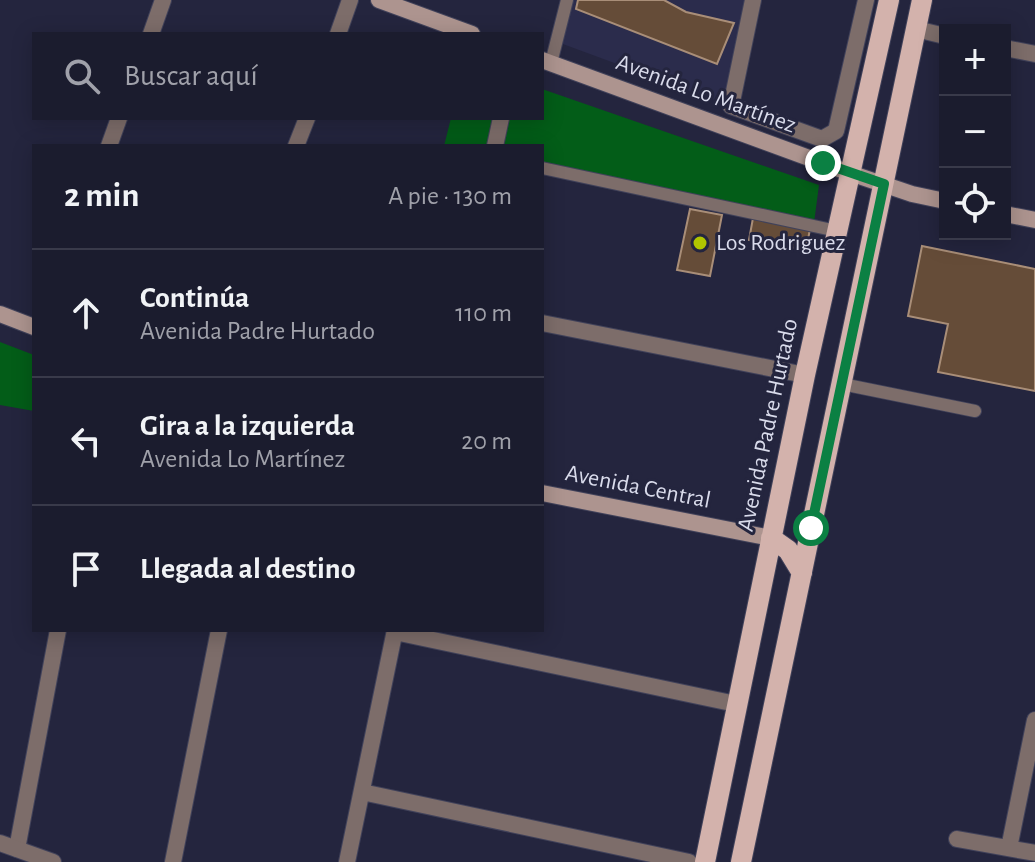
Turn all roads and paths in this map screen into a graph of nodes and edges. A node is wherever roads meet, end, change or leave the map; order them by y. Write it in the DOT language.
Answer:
graph roads {
  1 [pos="163,0"];
  2 [pos="350,0"];
  3 [pos="379,0"];
  4 [pos="567,0"];
  5 [pos="753,0"];
  6 [pos="866,0"];
  7 [pos="889,0"];
  8 [pos="922,0"];
  9 [pos="916,29"];
  10 [pos="152,32"];
  11 [pos="339,32"];
  12 [pos="467,32"];
  13 [pos="939,35"];
  14 [pos="1011,49"];
  15 [pos="1035,54"];
  16 [pos="547,61"];
  17 [pos="118,120"];
  18 [pos="306,120"];
  19 [pos="501,120"];
  20 [pos="110,144"];
  21 [pos="297,144"];
  22 [pos="495,144"];
  23 [pos="544,168"];
  24 [pos="850,173"];
  25 [pos="884,184"];
  26 [pos="939,199"];
  27 [pos="1011,215"];
  28 [pos="1035,220"];
  29 [pos="837,231"];
  30 [pos="0,314"];
  31 [pos="544,323"];
  32 [pos="32,326"];
  33 [pos="805,375"];
  34 [pos="842,384"];
  35 [pos="975,411"];
  36 [pos="544,493"];
  37 [pos="771,538"];
  38 [pos="802,573"];
  39 [pos="58,632"];
  40 [pos="219,632"];
  41 [pos="395,632"];
  42 [pos="400,632"];
  43 [pos="736,704"];
  44 [pos="1034,728"];
  45 [pos="362,792"];
  46 [pos="957,839"];
  47 [pos="0,843"];
  48 [pos="1009,848"];
  49 [pos="17,849"];
  50 [pos="1035,853"];
  51 [pos="53,862"];
  52 [pos="173,862"];
  53 [pos="347,862"];
  54 [pos="689,862"];
  55 [pos="705,862"];
  56 [pos="741,862"];
  1 -- 10 [label="street"];
  2 -- 11 [label="street"];
  3 -- 12 [label="main road"];
  4 -- 16 [label="lane"];
  5 -- 6 [label="street"];
  7 -- 24 [label="main road, Avenida Padre Hurtado"];
  8 -- 9 [label="main road"];
  9 -- 13 [label="street"];
  9 -- 25 [label="main road"];
  14 -- 15 [label="street"];
  16 -- 24 [label="main road, Avenida Lo Martínez"];
  17 -- 20 [label="street"];
  18 -- 21 [label="street"];
  19 -- 22 [label="street"];
  23 -- 29 [label="lane"];
  24 -- 25 [label="main road, Avenida Lo Martínez"];
  24 -- 29 [label="main road, Avenida Padre Hurtado"];
  25 -- 26 [label="main road, Avenida Lo Martínez"];
  25 -- 34 [label="main road"];
  27 -- 28 [label="main road"];
  29 -- 33 [label="main road, Avenida Padre Hurtado"];
  30 -- 32 [label="main road"];
  31 -- 33 [label="street"];
  33 -- 37 [label="main road, Avenida Padre Hurtado"];
  34 -- 35 [label="lane"];
  34 -- 38 [label="main road"];
  36 -- 37 [label="main road, Avenida Central"];
  37 -- 38 [label="main road"];
  37 -- 43 [label="main road, Avenida Padre Hurtado"];
  38 -- 56 [label="main road"];
  39 -- 49 [label="street"];
  40 -- 52 [label="street"];
  41 -- 45 [label="street"];
  42 -- 43 [label="street"];
  43 -- 55 [label="main road, Avenida Padre Hurtado"];
  44 -- 48 [label="street"];
  45 -- 53 [label="street"];
  45 -- 54 [label="street"];
  46 -- 48 [label="street"];
  47 -- 49 [label="street"];
  48 -- 50 [label="street"];
  49 -- 51 [label="street"];
}
